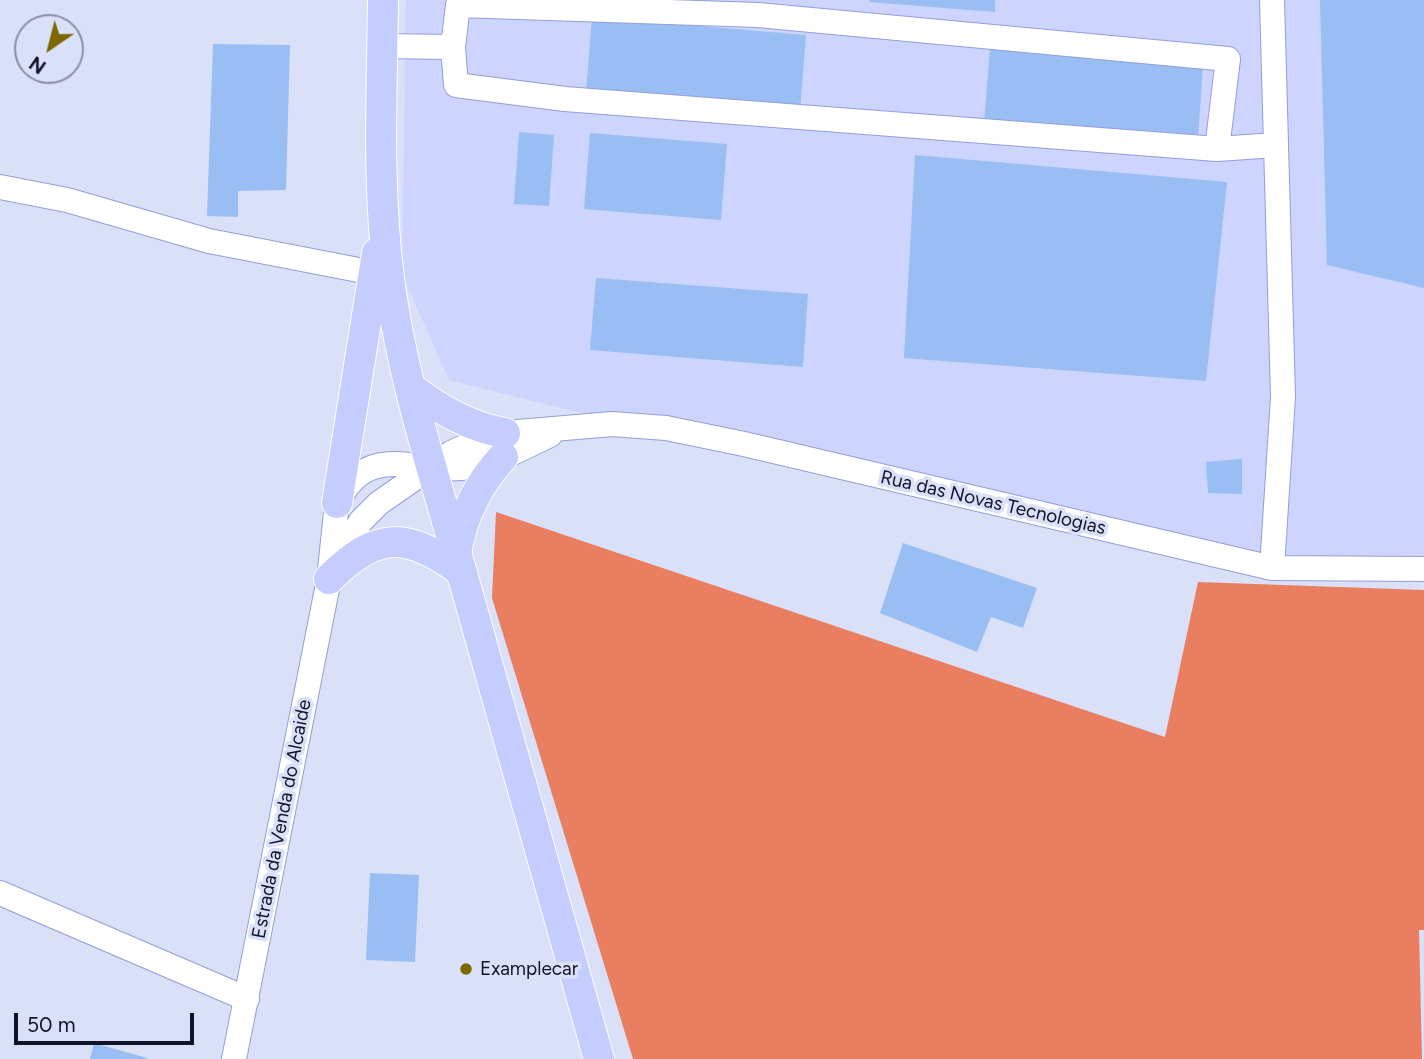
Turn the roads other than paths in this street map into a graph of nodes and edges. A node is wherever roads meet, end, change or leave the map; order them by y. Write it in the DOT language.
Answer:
graph roads {
  1 [pos="383,0"];
  2 [pos="1272,0"];
  3 [pos="382,46"];
  4 [pos="453,47"];
  5 [pos="1276,145"];
  6 [pos="1217,149"];
  7 [pos="0,187"];
  8 [pos="383,218"];
  9 [pos="374,273"];
  10 [pos="410,387"];
  11 [pos="504,445"];
  12 [pos="431,468"];
  13 [pos="337,503"];
  14 [pos="459,563"];
  15 [pos="1272,568"];
  16 [pos="1424,569"];
  17 [pos="328,579"];
  18 [pos="0,893"];
  19 [pos="247,999"];
  20 [pos="234,1059"];
  21 [pos="599,1059"];
  1 -- 3 [label="main road"];
  2 -- 5 [label="street"];
  3 -- 4 [label="street"];
  3 -- 8 [label="main road"];
  4 -- 6 [label="street"];
  4 -- 6 [label="street"];
  5 -- 6 [label="street"];
  5 -- 15 [label="street"];
  7 -- 9 [label="street"];
  8 -- 9 [label="main road"];
  8 -- 10 [label="main road"];
  9 -- 13 [label="main road"];
  10 -- 11 [label="main road"];
  10 -- 12 [label="main road"];
  11 -- 12 [label="street, Rua das Novas Tecnologias"];
  11 -- 14 [label="main road"];
  11 -- 15 [label="street, Rua das Novas Tecnologias"];
  12 -- 13 [label="street"];
  12 -- 14 [label="main road"];
  12 -- 17 [label="street, Rua das Novas Tecnologias"];
  13 -- 17 [label="street"];
  14 -- 17 [label="main road"];
  14 -- 21 [label="main road"];
  15 -- 16 [label="street, Rua das Novas Tecnologias"];
  17 -- 19 [label="street, Estrada da Venda do Alcaide"];
  18 -- 19 [label="street"];
  19 -- 20 [label="street, Estrada da Venda do Alcaide"];
}
